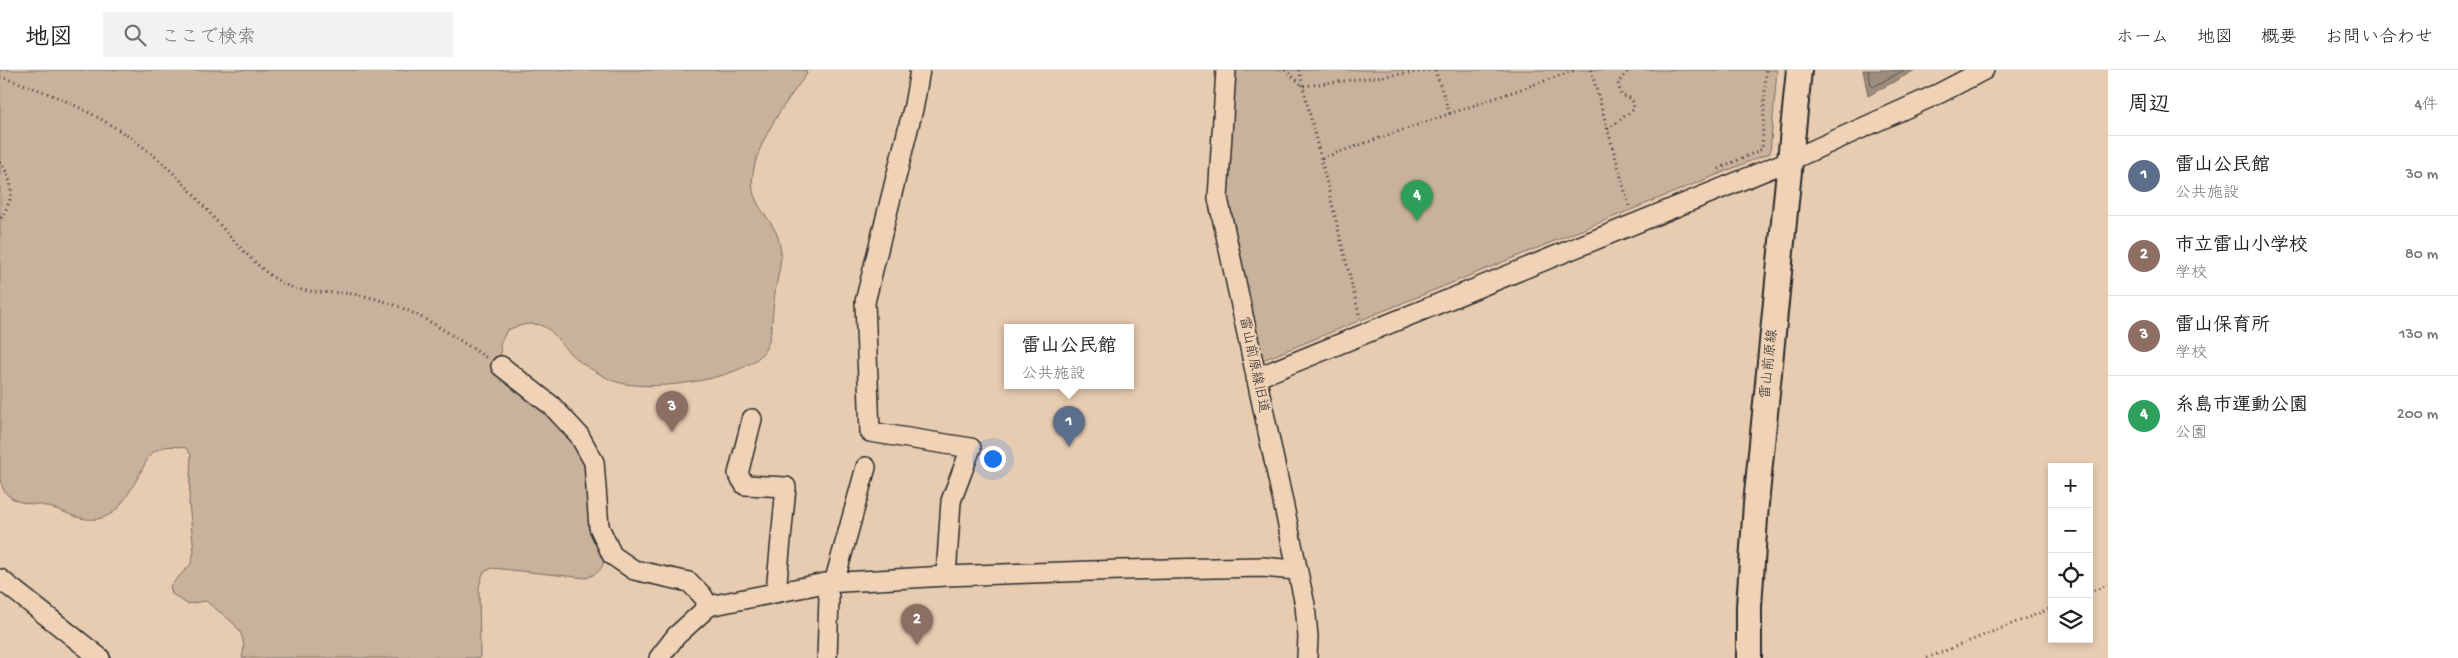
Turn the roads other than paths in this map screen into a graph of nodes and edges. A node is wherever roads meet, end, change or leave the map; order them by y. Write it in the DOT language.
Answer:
graph roads {
  1 [pos="920,70"];
  2 [pos="1226,70"];
  3 [pos="1799,70"];
  4 [pos="1984,70"];
  5 [pos="1790,160"];
  6 [pos="501,366"];
  7 [pos="1256,378"];
  8 [pos="752,419"];
  9 [pos="866,467"];
  10 [pos="1296,570"];
  11 [pos="946,576"];
  12 [pos="0,579"];
  13 [pos="829,583"];
  14 [pos="776,592"];
  15 [pos="709,606"];
  16 [pos="100,658"];
  17 [pos="658,658"];
  18 [pos="828,658"];
  19 [pos="1307,658"];
  20 [pos="1749,658"];
  1 -- 11 [label="street"];
  2 -- 7 [label="street, 雷山前原線旧道"];
  3 -- 5 [label="main road, 雷山前原線"];
  4 -- 5 [label="street"];
  5 -- 7 [label="street"];
  5 -- 20 [label="main road, 雷山前原線"];
  6 -- 15 [label="street"];
  7 -- 10 [label="street, 雷山前原線旧道"];
  8 -- 14 [label="street"];
  9 -- 13 [label="street"];
  10 -- 11 [label="street"];
  10 -- 19 [label="street, 雷山前原線旧道"];
  11 -- 13 [label="street"];
  12 -- 16 [label="street"];
  13 -- 14 [label="street"];
  13 -- 18 [label="street"];
  14 -- 15 [label="street"];
  15 -- 17 [label="street"];
}
